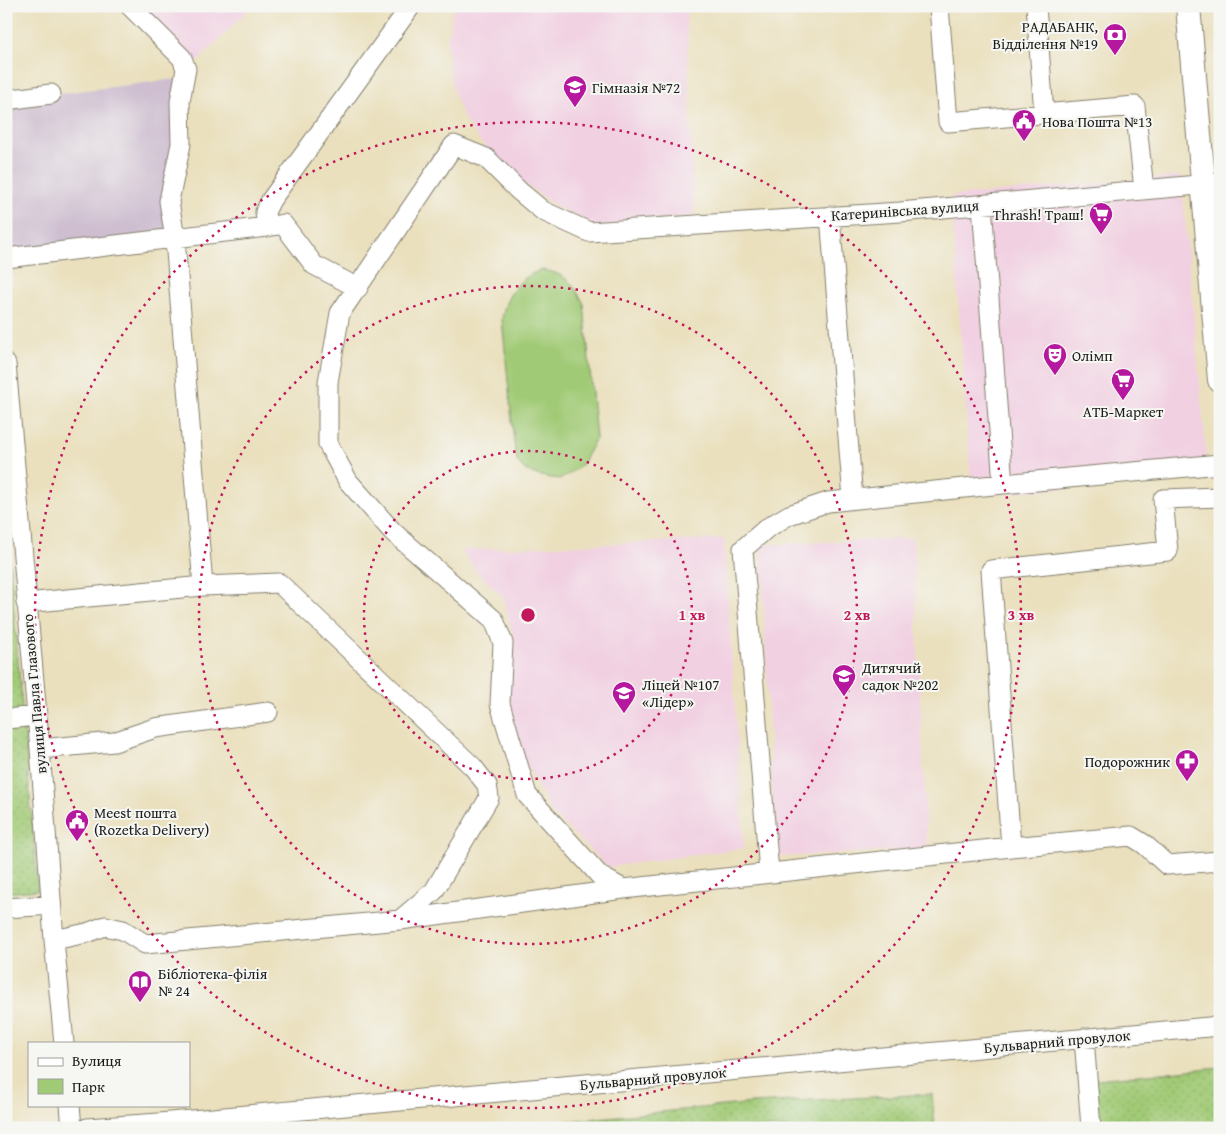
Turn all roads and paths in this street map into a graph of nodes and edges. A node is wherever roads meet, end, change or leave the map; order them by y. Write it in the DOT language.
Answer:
graph roads {
  1 [pos="130,6"];
  2 [pos="411,6"];
  3 [pos="939,6"];
  4 [pos="1036,6"];
  5 [pos="1188,6"];
  6 [pos="52,94"];
  7 [pos="6,100"];
  8 [pos="1044,114"];
  9 [pos="1211,184"];
  10 [pos="1144,190"];
  11 [pos="982,205"];
  12 [pos="830,216"];
  13 [pos="267,227"];
  14 [pos="175,239"];
  15 [pos="6,258"];
  16 [pos="1215,271"];
  17 [pos="358,288"];
  18 [pos="6,364"];
  19 [pos="1220,380"];
  20 [pos="1220,464"];
  21 [pos="1004,484"];
  22 [pos="1220,497"];
  23 [pos="853,499"];
  24 [pos="203,586"];
  25 [pos="26,603"];
  26 [pos="268,712"];
  27 [pos="37,716"];
  28 [pos="6,719"];
  29 [pos="40,749"];
  30 [pos="1011,847"];
  31 [pos="1220,861"];
  32 [pos="769,873"];
  33 [pos="623,889"];
  34 [pos="52,905"];
  35 [pos="6,908"];
  36 [pos="400,920"];
  37 [pos="54,940"];
  38 [pos="1220,1026"];
  39 [pos="1084,1038"];
  40 [pos="64,1042"];
  41 [pos="70,1106"];
  42 [pos="159,1126"];
  43 [pos="72,1128"];
  44 [pos="87,1128"];
  45 [pos="1091,1128"];
  1 -- 14 [label="street"];
  2 -- 13 [label="street"];
  3 -- 8 [label="street"];
  4 -- 8 [label="street"];
  5 -- 9 [label="main road"];
  6 -- 7 [label="street"];
  8 -- 10 [label="street"];
  9 -- 10 [label="street, Катеринівська вулиця"];
  9 -- 16 [label="main road"];
  10 -- 11 [label="street, Катеринівська вулиця"];
  11 -- 12 [label="street, Катеринівська вулиця"];
  11 -- 21 [label="street"];
  12 -- 17 [label="street, Катеринівська вулиця"];
  12 -- 23 [label="street"];
  13 -- 14 [label="street"];
  13 -- 17 [label="street"];
  14 -- 15 [label="street"];
  14 -- 24 [label="street"];
  16 -- 19 [label="main road"];
  17 -- 33 [label="street"];
  18 -- 25 [label="street, вулиця Павла Глазового"];
  20 -- 21 [label="street"];
  21 -- 23 [label="street"];
  22 -- 30 [label="street"];
  23 -- 32 [label="street"];
  24 -- 25 [label="street"];
  24 -- 36 [label="street"];
  25 -- 27 [label="street, вулиця Павла Глазового"];
  26 -- 29 [label="street"];
  27 -- 28 [label="street"];
  27 -- 29 [label="street, вулиця Павла Глазового"];
  29 -- 34 [label="street, вулиця Павла Глазового"];
  30 -- 31 [label="street"];
  30 -- 32 [label="street"];
  32 -- 33 [label="street"];
  33 -- 36 [label="street"];
  34 -- 35 [label="street"];
  34 -- 37 [label="street, вулиця Павла Глазового"];
  36 -- 37 [label="street"];
  37 -- 40 [label="street, вулиця Павла Глазового"];
  38 -- 39 [label="street, Бульварний провулок"];
  39 -- 42 [label="street, Бульварний провулок"];
  39 -- 45 [label="street"];
  41 -- 43 [label="street"];
  42 -- 44 [label="street, Бульварний провулок"];
}
